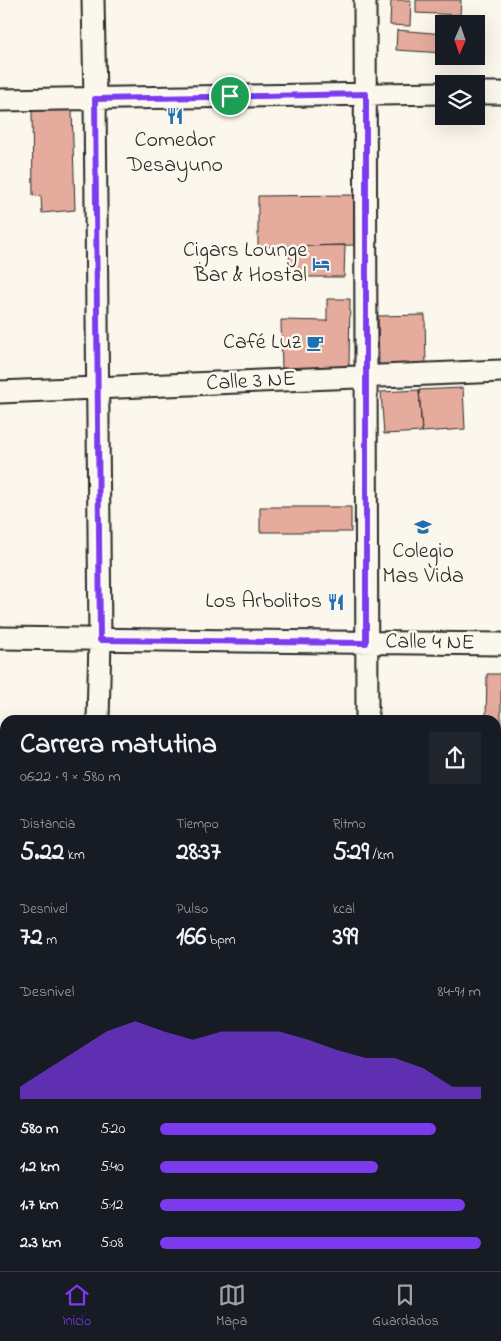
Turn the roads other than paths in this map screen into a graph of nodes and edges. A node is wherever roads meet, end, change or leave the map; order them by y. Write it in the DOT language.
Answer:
graph roads {
  1 [pos="93,0"];
  2 [pos="366,0"];
  3 [pos="435,93"];
  4 [pos="485,93"];
  5 [pos="501,93"];
  6 [pos="366,94"];
  7 [pos="95,99"];
  8 [pos="0,100"];
  9 [pos="501,371"];
  10 [pos="366,377"];
  11 [pos="98,389"];
  12 [pos="0,392"];
  13 [pos="0,638"];
  14 [pos="100,640"];
  15 [pos="366,643"];
  16 [pos="501,644"];
  17 [pos="98,715"];
  18 [pos="367,715"];
  1 -- 7 [label="street"];
  2 -- 6 [label="street"];
  3 -- 6 [label="street"];
  4 -- 5 [label="street"];
  6 -- 7 [label="street"];
  6 -- 10 [label="street"];
  7 -- 8 [label="street"];
  7 -- 11 [label="street"];
  9 -- 10 [label="street, Calle 3 NE"];
  10 -- 11 [label="street, Calle 3 NE"];
  10 -- 15 [label="street"];
  11 -- 12 [label="street, Calle 3 NE"];
  11 -- 14 [label="street"];
  13 -- 14 [label="street, Calle 4 NE"];
  14 -- 15 [label="street, Calle 4 NE"];
  14 -- 17 [label="street"];
  15 -- 16 [label="street, Calle 4 NE"];
  15 -- 18 [label="street"];
}
